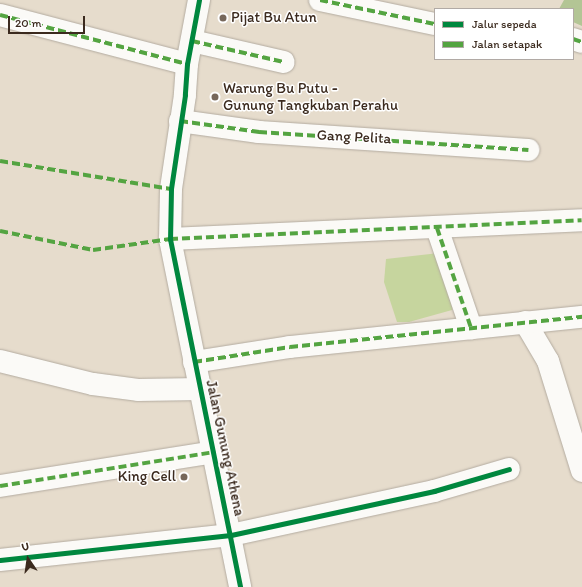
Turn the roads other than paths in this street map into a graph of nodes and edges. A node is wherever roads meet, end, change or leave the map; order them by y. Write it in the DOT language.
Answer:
graph roads {
  1 [pos="199,0"];
  2 [pos="320,0"];
  3 [pos="0,15"];
  4 [pos="434,24"];
  5 [pos="192,41"];
  6 [pos="284,62"];
  7 [pos="187,64"];
  8 [pos="180,121"];
  9 [pos="528,150"];
  10 [pos="582,220"];
  11 [pos="437,228"];
  12 [pos="170,239"];
  13 [pos="582,317"];
  14 [pos="525,322"];
  15 [pos="470,328"];
  16 [pos="0,361"];
  17 [pos="194,362"];
  18 [pos="201,389"];
  19 [pos="576,431"];
  20 [pos="215,452"];
  21 [pos="509,469"];
  22 [pos="582,471"];
  23 [pos="0,486"];
  24 [pos="231,535"];
  25 [pos="0,560"];
  26 [pos="240,587"];
  1 -- 5 [label="street, Jalan Gunung Athena"];
  2 -- 4 [label="street"];
  3 -- 7 [label="street"];
  5 -- 6 [label="street"];
  5 -- 7 [label="street, Jalan Gunung Athena"];
  7 -- 8 [label="street, Jalan Gunung Athena"];
  8 -- 9 [label="street, Gang Pelita"];
  8 -- 12 [label="street, Jalan Gunung Athena"];
  10 -- 11 [label="street"];
  11 -- 12 [label="street"];
  11 -- 15 [label="street"];
  12 -- 17 [label="street, Jalan Gunung Athena"];
  13 -- 14 [label="street"];
  14 -- 15 [label="street"];
  14 -- 19 [label="street"];
  15 -- 17 [label="street"];
  16 -- 18 [label="street"];
  17 -- 18 [label="street, Jalan Gunung Athena"];
  18 -- 20 [label="street, Jalan Gunung Athena"];
  19 -- 22 [label="street"];
  20 -- 23 [label="street"];
  20 -- 24 [label="street, Jalan Gunung Athena"];
  21 -- 24 [label="street"];
  24 -- 25 [label="street"];
  24 -- 26 [label="street, Jalan Gunung Athena"];
}
